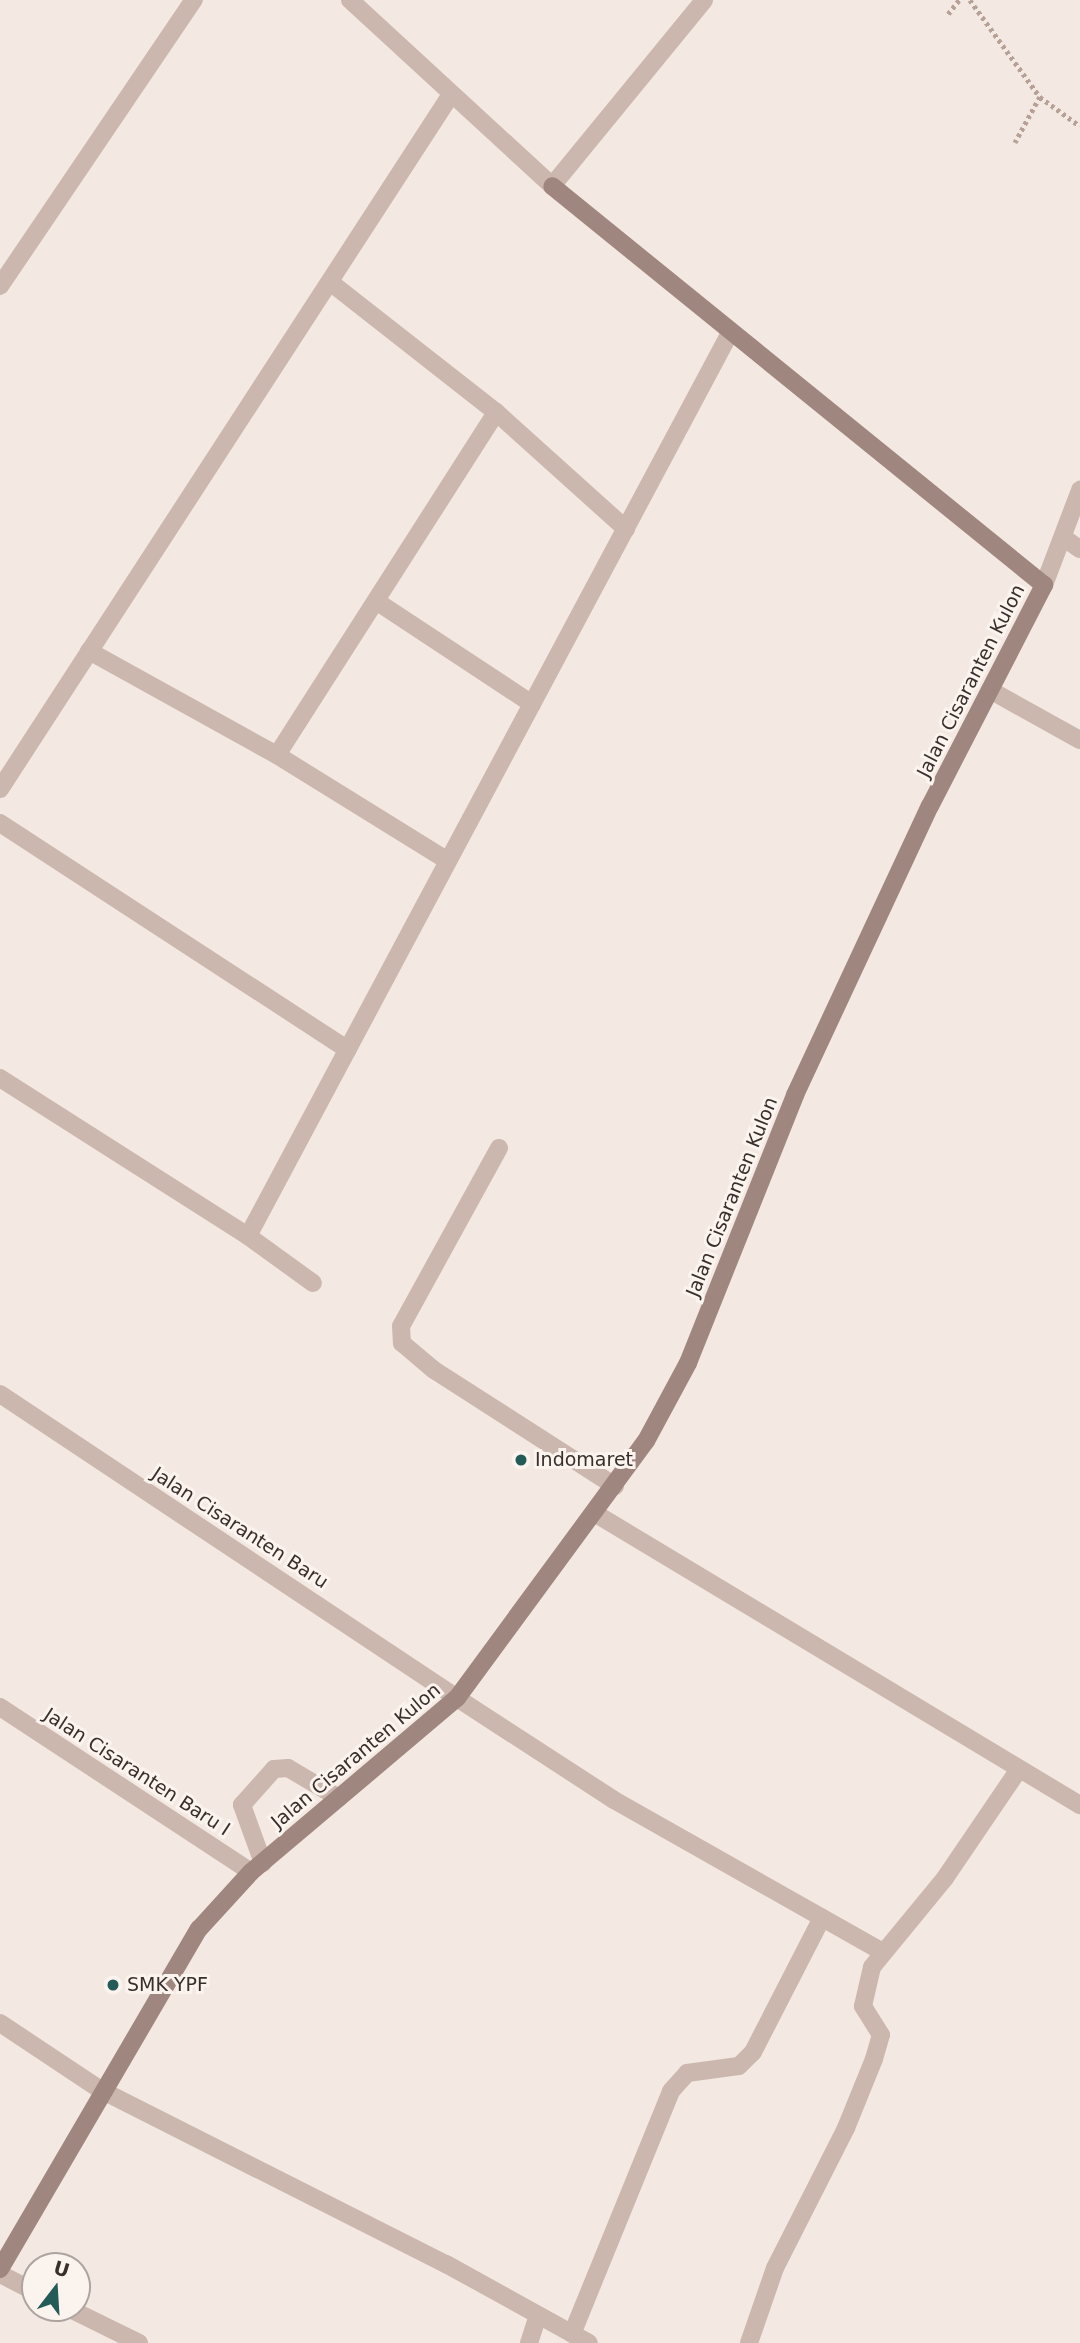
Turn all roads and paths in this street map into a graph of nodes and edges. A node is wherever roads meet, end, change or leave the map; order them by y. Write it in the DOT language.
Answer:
graph roads {
  1 [pos="194,0"];
  2 [pos="350,0"];
  3 [pos="704,0"];
  4 [pos="959,0"];
  5 [pos="970,0"];
  6 [pos="948,14"];
  7 [pos="450,96"];
  8 [pos="1040,97"];
  9 [pos="1080,126"];
  10 [pos="1015,144"];
  11 [pos="552,186"];
  12 [pos="330,282"];
  13 [pos="0,286"];
  14 [pos="730,333"];
  15 [pos="496,412"];
  16 [pos="1080,491"];
  17 [pos="625,529"];
  18 [pos="1064,538"];
  19 [pos="1080,549"];
  20 [pos="1044,585"];
  21 [pos="376,601"];
  22 [pos="89,651"];
  23 [pos="990,691"];
  24 [pos="532,704"];
  25 [pos="1080,740"];
  26 [pos="277,755"];
  27 [pos="0,789"];
  28 [pos="0,823"];
  29 [pos="448,861"];
  30 [pos="348,1050"];
  31 [pos="0,1078"];
  32 [pos="499,1148"];
  33 [pos="248,1236"];
  34 [pos="313,1283"];
  35 [pos="0,1394"];
  36 [pos="615,1486"];
  37 [pos="596,1514"];
  38 [pos="457,1698"];
  39 [pos="0,1707"];
  40 [pos="1019,1769"];
  41 [pos="339,1798"];
  42 [pos="1080,1805"];
  43 [pos="257,1867"];
  44 [pos="822,1918"];
  45 [pos="883,1952"];
  46 [pos="0,2023"];
  47 [pos="100,2090"];
  48 [pos="0,2269"];
  49 [pos="0,2274"];
  50 [pos="21,2285"];
  51 [pos="538,2316"];
  52 [pos="91,2319"];
  53 [pos="572,2334"];
  54 [pos="139,2343"];
  55 [pos="529,2343"];
  56 [pos="589,2343"];
  57 [pos="749,2343"];
  1 -- 13 [label="street"];
  2 -- 7 [label="street"];
  3 -- 11 [label="street"];
  4 -- 6 [label="path"];
  5 -- 8 [label="path"];
  7 -- 11 [label="street"];
  7 -- 12 [label="street"];
  8 -- 9 [label="path"];
  8 -- 10 [label="path"];
  11 -- 14 [label="main road, Jalan Cisaranten Kulon"];
  12 -- 15 [label="street"];
  12 -- 22 [label="street"];
  14 -- 17 [label="street"];
  14 -- 20 [label="main road, Jalan Cisaranten Kulon"];
  15 -- 17 [label="street"];
  15 -- 21 [label="street"];
  16 -- 18 [label="street"];
  17 -- 24 [label="street"];
  18 -- 19 [label="street"];
  18 -- 20 [label="street"];
  20 -- 23 [label="main road, Jalan Cisaranten Kulon"];
  21 -- 24 [label="street"];
  21 -- 26 [label="street"];
  22 -- 26 [label="street"];
  22 -- 27 [label="street"];
  23 -- 25 [label="street"];
  23 -- 36 [label="main road, Jalan Cisaranten Kulon"];
  24 -- 29 [label="street"];
  26 -- 29 [label="street"];
  28 -- 30 [label="street"];
  29 -- 30 [label="street"];
  30 -- 33 [label="street"];
  31 -- 33 [label="street"];
  32 -- 36 [label="street"];
  33 -- 34 [label="street"];
  35 -- 38 [label="street, Jalan Cisaranten Baru"];
  36 -- 37 [label="main road, Jalan Cisaranten Kulon"];
  37 -- 38 [label="main road, Jalan Cisaranten Kulon"];
  37 -- 40 [label="street"];
  38 -- 41 [label="main road, Jalan Cisaranten Kulon"];
  38 -- 44 [label="street, Jalan Cisaranten Baru"];
  39 -- 43 [label="street, Jalan Cisaranten Baru I"];
  40 -- 42 [label="street"];
  40 -- 45 [label="street"];
  41 -- 43 [label="main road, Jalan Cisaranten Kulon"];
  41 -- 43 [label="street"];
  43 -- 47 [label="main road, Jalan Cisaranten Kulon"];
  44 -- 45 [label="street, Jalan Cisaranten Baru"];
  44 -- 53 [label="street"];
  45 -- 57 [label="street"];
  46 -- 47 [label="street"];
  47 -- 48 [label="main road, Jalan Cisaranten Kulon"];
  47 -- 51 [label="street"];
  49 -- 50 [label="street"];
  51 -- 53 [label="street"];
  51 -- 55 [label="street"];
  52 -- 54 [label="street"];
  53 -- 56 [label="street"];
}
